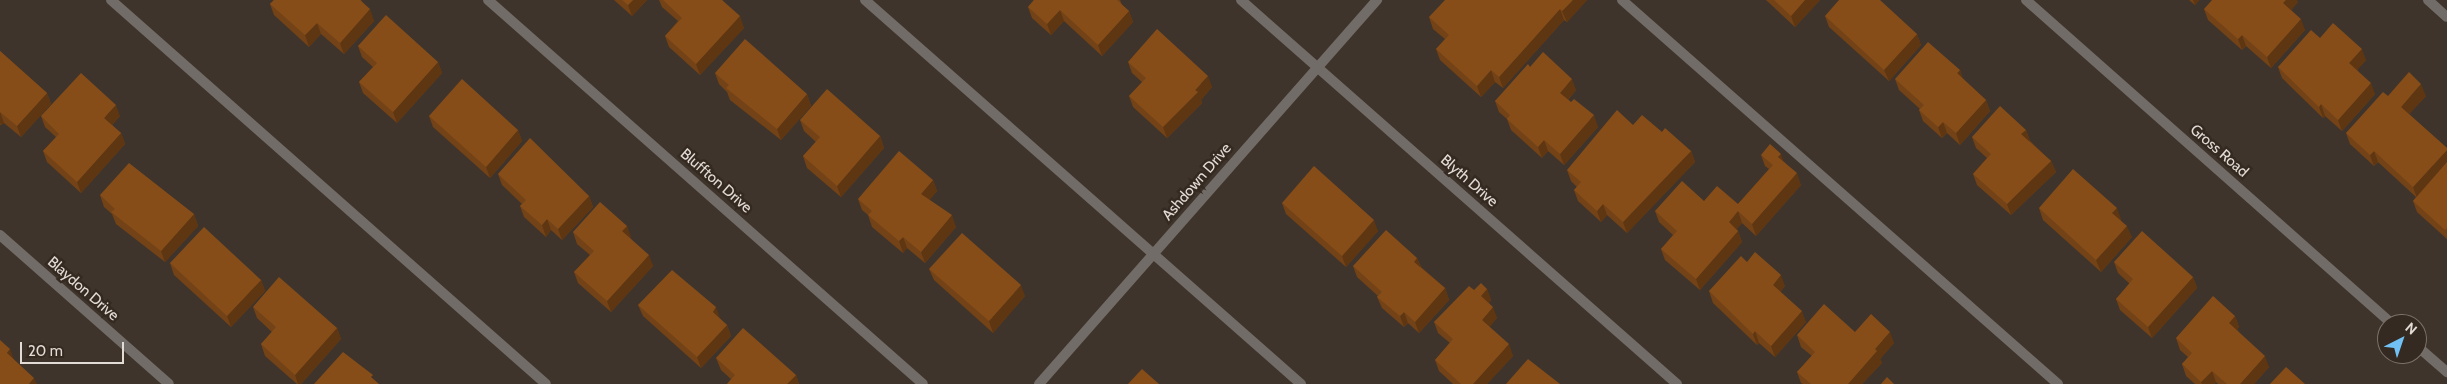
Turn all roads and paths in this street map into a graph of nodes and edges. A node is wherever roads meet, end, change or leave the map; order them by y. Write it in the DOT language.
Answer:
graph roads {
  1 [pos="110,0"];
  2 [pos="488,0"];
  3 [pos="865,0"];
  4 [pos="1241,0"];
  5 [pos="1377,0"];
  6 [pos="1622,0"];
  7 [pos="2026,0"];
  8 [pos="2428,0"];
  9 [pos="2447,17"];
  10 [pos="1318,67"];
  11 [pos="0,235"];
  12 [pos="1154,254"];
  13 [pos="2381,314"];
  14 [pos="2427,355"];
  15 [pos="2447,372"];
  16 [pos="169,384"];
  17 [pos="546,384"];
  18 [pos="924,384"];
  19 [pos="1039,384"];
  20 [pos="1301,384"];
  21 [pos="1677,384"];
  22 [pos="2058,384"];
  1 -- 17 [label="street"];
  2 -- 18 [label="street, Bluffton Drive"];
  3 -- 12 [label="street"];
  4 -- 10 [label="street, Blyth Drive"];
  5 -- 10 [label="street, Ashdown Drive"];
  6 -- 22 [label="street"];
  7 -- 13 [label="street, Gross Road"];
  8 -- 9 [label="street"];
  10 -- 12 [label="street, Ashdown Drive"];
  10 -- 21 [label="street, Blyth Drive"];
  11 -- 16 [label="street, Blaydon Drive"];
  12 -- 19 [label="street, Ashdown Drive"];
  12 -- 20 [label="street"];
  14 -- 15 [label="street"];
}
